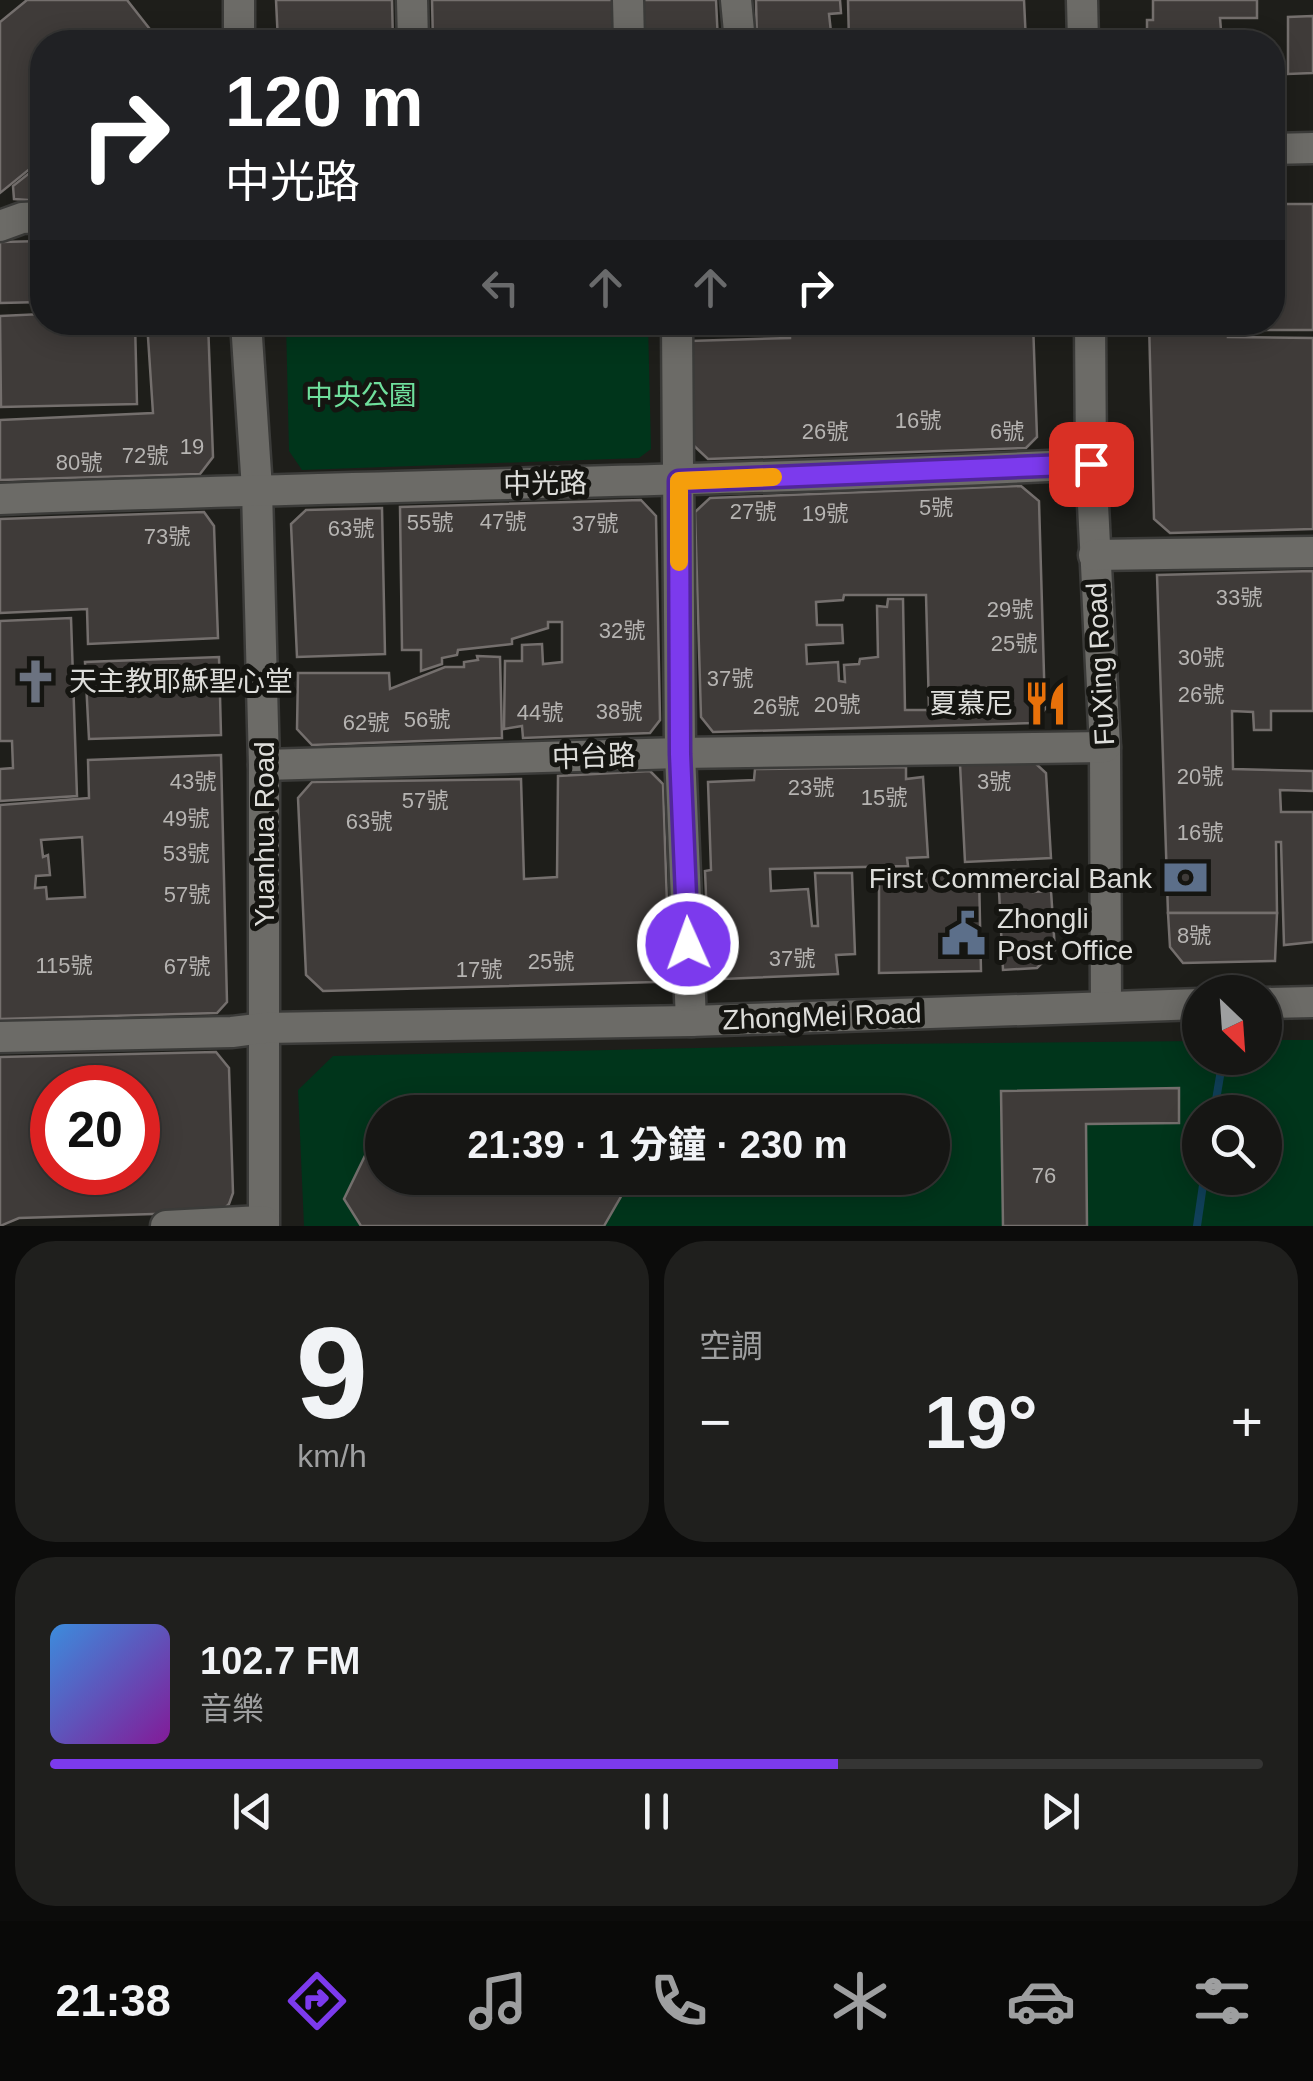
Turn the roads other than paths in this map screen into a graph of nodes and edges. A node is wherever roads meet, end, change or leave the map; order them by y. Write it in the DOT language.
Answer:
graph roads {
  1 [pos="239,0"];
  2 [pos="412,0"];
  3 [pos="628,0"];
  4 [pos="736,0"];
  5 [pos="1082,0"];
  6 [pos="239,30"];
  7 [pos="413,30"];
  8 [pos="629,30"];
  9 [pos="739,30"];
  10 [pos="1083,30"];
  11 [pos="1313,148"];
  12 [pos="1285,149"];
  13 [pos="30,218"];
  14 [pos="0,226"];
  15 [pos="247,335"];
  16 [pos="677,335"];
  17 [pos="1090,335"];
  18 [pos="1091,464"];
  19 [pos="679,481"];
  20 [pos="258,490"];
  21 [pos="0,499"];
  22 [pos="1313,552"];
  23 [pos="1094,555"];
  24 [pos="1104,747"];
  25 [pos="680,754"];
  26 [pos="264,765"];
  27 [pos="1313,1002"];
  28 [pos="1282,1003"];
  29 [pos="1182,1004"];
  30 [pos="1106,1006"];
  31 [pos="690,1021"];
  32 [pos="264,1028"];
  33 [pos="0,1037"];
  34 [pos="264,1224"];
  35 [pos="166,1226"];
  1 -- 6 [label="street"];
  2 -- 7 [label="street"];
  3 -- 8 [label="street"];
  4 -- 9 [label="street"];
  5 -- 10 [label="street"];
  11 -- 12 [label="street"];
  13 -- 14 [label="street"];
  15 -- 20 [label="street, Yuanhua Road"];
  16 -- 19 [label="street"];
  17 -- 18 [label="street, FuXing Road"];
  18 -- 19 [label="street, 中光路"];
  18 -- 23 [label="street, FuXing Road"];
  19 -- 20 [label="street, 中光路"];
  19 -- 25 [label="street"];
  20 -- 21 [label="street, 中光路"];
  20 -- 26 [label="street, Yuanhua Road"];
  22 -- 23 [label="street"];
  23 -- 24 [label="street, FuXing Road"];
  24 -- 25 [label="street, 中台路"];
  24 -- 30 [label="street, FuXing Road"];
  25 -- 26 [label="street, 中台路"];
  25 -- 31 [label="street"];
  26 -- 32 [label="street, Yuanhua Road"];
  27 -- 28 [label="street"];
  29 -- 30 [label="street, ZhongMei Road"];
  30 -- 31 [label="street, ZhongMei Road"];
  31 -- 32 [label="street, ZhongMei Road"];
  32 -- 33 [label="street, ZhongMei Road"];
  32 -- 34 [label="street, Yuanhua Road"];
  34 -- 35 [label="street"];
}
